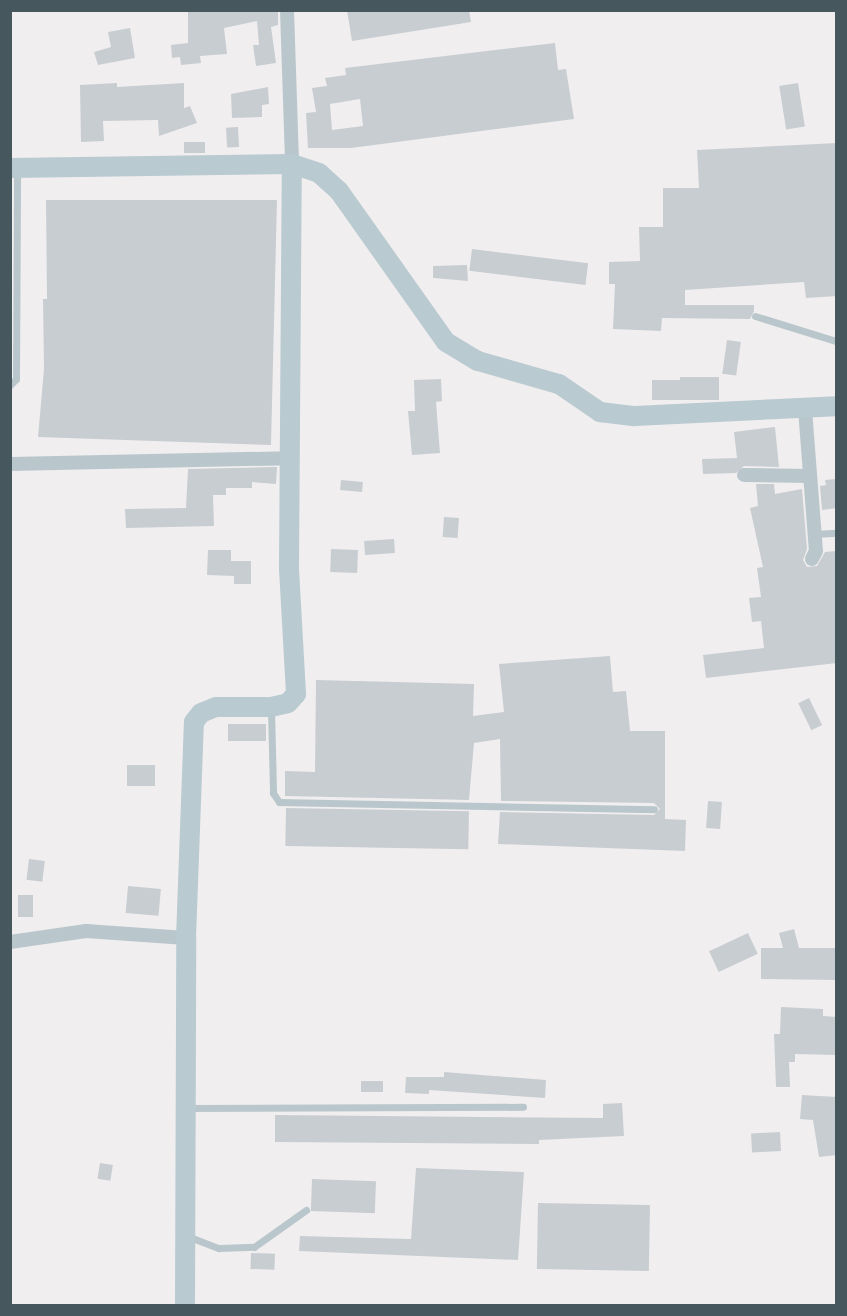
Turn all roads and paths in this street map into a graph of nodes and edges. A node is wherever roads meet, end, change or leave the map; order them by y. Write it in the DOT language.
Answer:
graph roads {
  1 [pos="287,10"];
  2 [pos="292,164"];
  3 [pos="14,168"];
  4 [pos="755,316"];
  5 [pos="837,341"];
  6 [pos="10,385"];
  7 [pos="837,406"];
  8 [pos="805,409"];
  9 [pos="290,458"];
  10 [pos="10,464"];
  11 [pos="744,475"];
  12 [pos="810,476"];
  13 [pos="837,533"];
  14 [pos="814,534"];
  15 [pos="812,559"];
  16 [pos="271,706"];
  17 [pos="654,809"];
  18 [pos="186,938"];
  19 [pos="10,942"];
  20 [pos="523,1107"];
  21 [pos="187,1108"];
  22 [pos="306,1210"];
  23 [pos="185,1234"];
  24 [pos="185,1305"];
  1 -- 2 [label="street"];
  2 -- 3 [label="street"];
  2 -- 8 [label="street"];
  2 -- 9 [label="street"];
  3 -- 6 [label="lane"];
  4 -- 5 [label="lane"];
  7 -- 8 [label="street"];
  8 -- 12 [label="street"];
  9 -- 10 [label="street"];
  9 -- 16 [label="street"];
  11 -- 12 [label="street"];
  12 -- 14 [label="street"];
  13 -- 14 [label="lane"];
  14 -- 15 [label="street"];
  16 -- 17 [label="lane"];
  16 -- 18 [label="street"];
  18 -- 19 [label="street"];
  18 -- 21 [label="street"];
  20 -- 21 [label="lane"];
  21 -- 23 [label="street"];
  22 -- 23 [label="lane"];
  23 -- 24 [label="street"];
}
